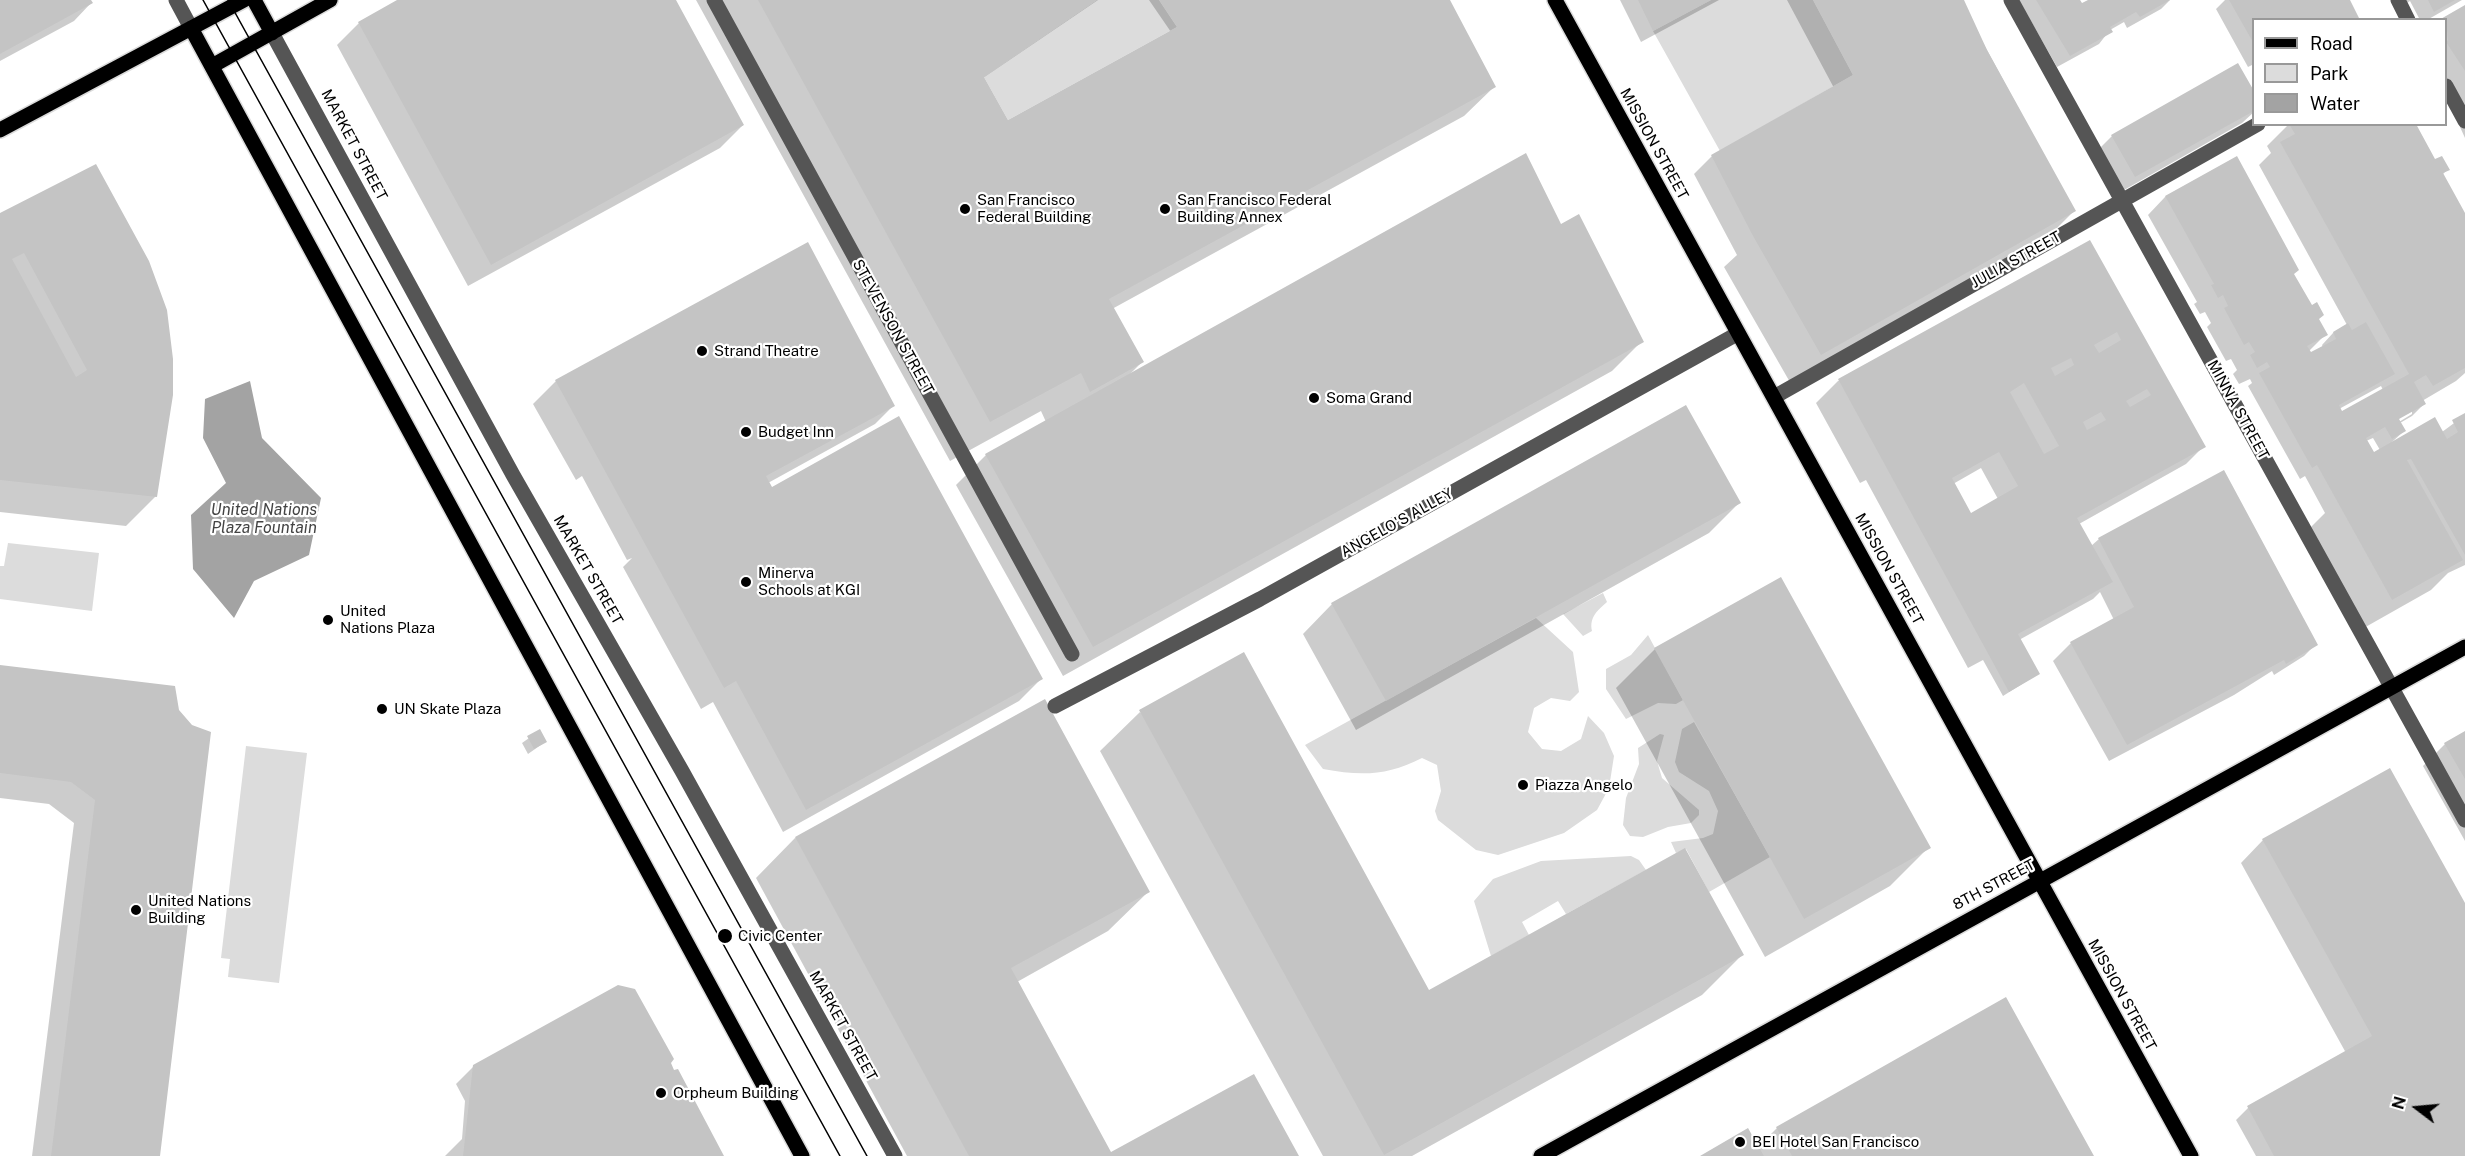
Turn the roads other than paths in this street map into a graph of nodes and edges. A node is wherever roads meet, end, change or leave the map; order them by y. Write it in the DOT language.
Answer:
graph roads {
  1 [pos="176,0"];
  2 [pos="244,0"];
  3 [pos="254,0"];
  4 [pos="330,0"];
  5 [pos="714,0"];
  6 [pos="1555,0"];
  7 [pos="2011,0"];
  8 [pos="2398,0"];
  9 [pos="2407,18"];
  10 [pos="191,28"];
  11 [pos="272,33"];
  12 [pos="212,66"];
  13 [pos="2447,90"];
  14 [pos="2465,121"];
  15 [pos="2254,126"];
  16 [pos="0,130"];
  17 [pos="2122,201"];
  18 [pos="1737,334"];
  19 [pos="1774,397"];
  20 [pos="2465,647"];
  21 [pos="1072,654"];
  22 [pos="2392,687"];
  23 [pos="1055,706"];
  24 [pos="2465,820"];
  25 [pos="2039,882"];
  26 [pos="802,1156"];
  27 [pos="895,1156"];
  28 [pos="1542,1156"];
  29 [pos="2191,1156"];
  1 -- 10 [label="street"];
  2 -- 10 [label="main road"];
  3 -- 11 [label="main road, MARKET STREET"];
  4 -- 11 [label="main road"];
  5 -- 21 [label="street, STEVENSON STREET"];
  6 -- 18 [label="main road, MISSION STREET"];
  7 -- 17 [label="street, MINNA STREET"];
  8 -- 9 [label="street"];
  10 -- 12 [label="main road"];
  10 -- 16 [label="main road"];
  11 -- 12 [label="main road"];
  11 -- 27 [label="street, MARKET STREET"];
  12 -- 26 [label="main road"];
  13 -- 14 [label="street"];
  15 -- 17 [label="street, JULIA STREET"];
  17 -- 19 [label="street, JULIA STREET"];
  17 -- 22 [label="street, MINNA STREET"];
  18 -- 19 [label="main road, MISSION STREET"];
  18 -- 23 [label="street, ANGELO'S ALLEY"];
  19 -- 25 [label="main road, MISSION STREET"];
  20 -- 22 [label="main road, 8TH STREET"];
  22 -- 24 [label="street, MINNA STREET"];
  22 -- 25 [label="main road, 8TH STREET"];
  25 -- 28 [label="main road, 8TH STREET"];
  25 -- 29 [label="main road, MISSION STREET"];
}
